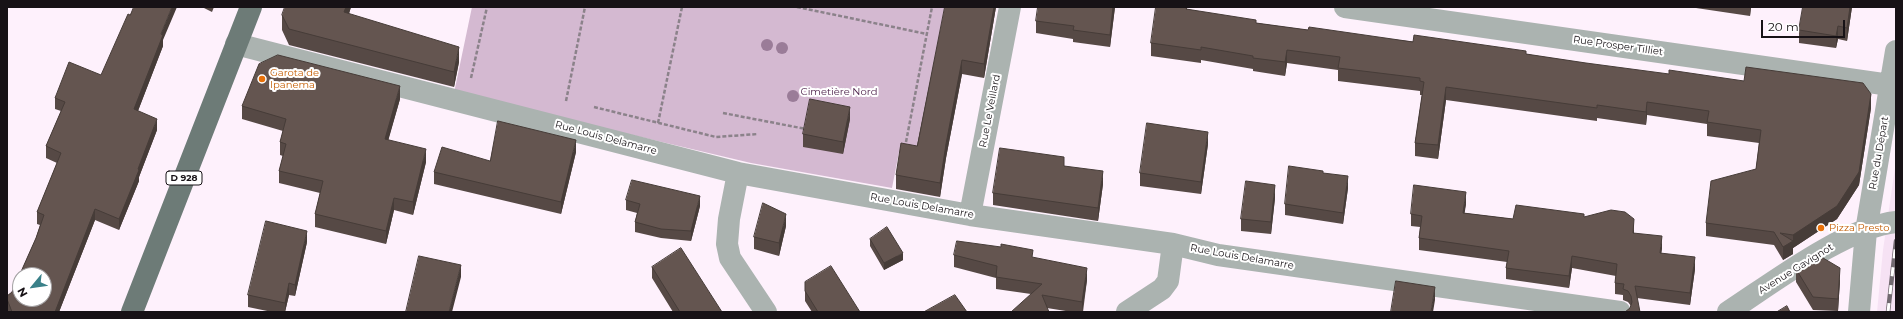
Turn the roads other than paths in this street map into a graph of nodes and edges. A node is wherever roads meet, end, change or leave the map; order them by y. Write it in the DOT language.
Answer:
graph roads {
  1 [pos="251,7"];
  2 [pos="1010,7"];
  3 [pos="1346,7"];
  4 [pos="236,44"];
  5 [pos="1896,51"];
  6 [pos="1890,85"];
  7 [pos="738,173"];
  8 [pos="970,215"];
  9 [pos="1896,222"];
  10 [pos="1866,230"];
  11 [pos="1173,244"];
  12 [pos="132,312"];
  13 [pos="766,312"];
  14 [pos="1127,312"];
  15 [pos="1620,312"];
  16 [pos="1728,312"];
  17 [pos="1859,312"];
  1 -- 4 [label="main road, D 928"];
  2 -- 8 [label="street, Rue Le Veillard"];
  3 -- 6 [label="street, Rue Prosper Tilliet"];
  4 -- 7 [label="street, Rue Louis Delamarre"];
  4 -- 12 [label="main road, D 928"];
  5 -- 6 [label="street, Rue du Départ"];
  6 -- 10 [label="street, Rue du Départ"];
  7 -- 8 [label="street, Rue Louis Delamarre"];
  7 -- 13 [label="street"];
  8 -- 11 [label="street, Rue Louis Delamarre"];
  9 -- 10 [label="street, Avenue Gavignot"];
  10 -- 16 [label="street, Avenue Gavignot"];
  10 -- 17 [label="street, Rue du Départ"];
  11 -- 14 [label="street"];
  11 -- 15 [label="street, Rue Louis Delamarre"];
}
